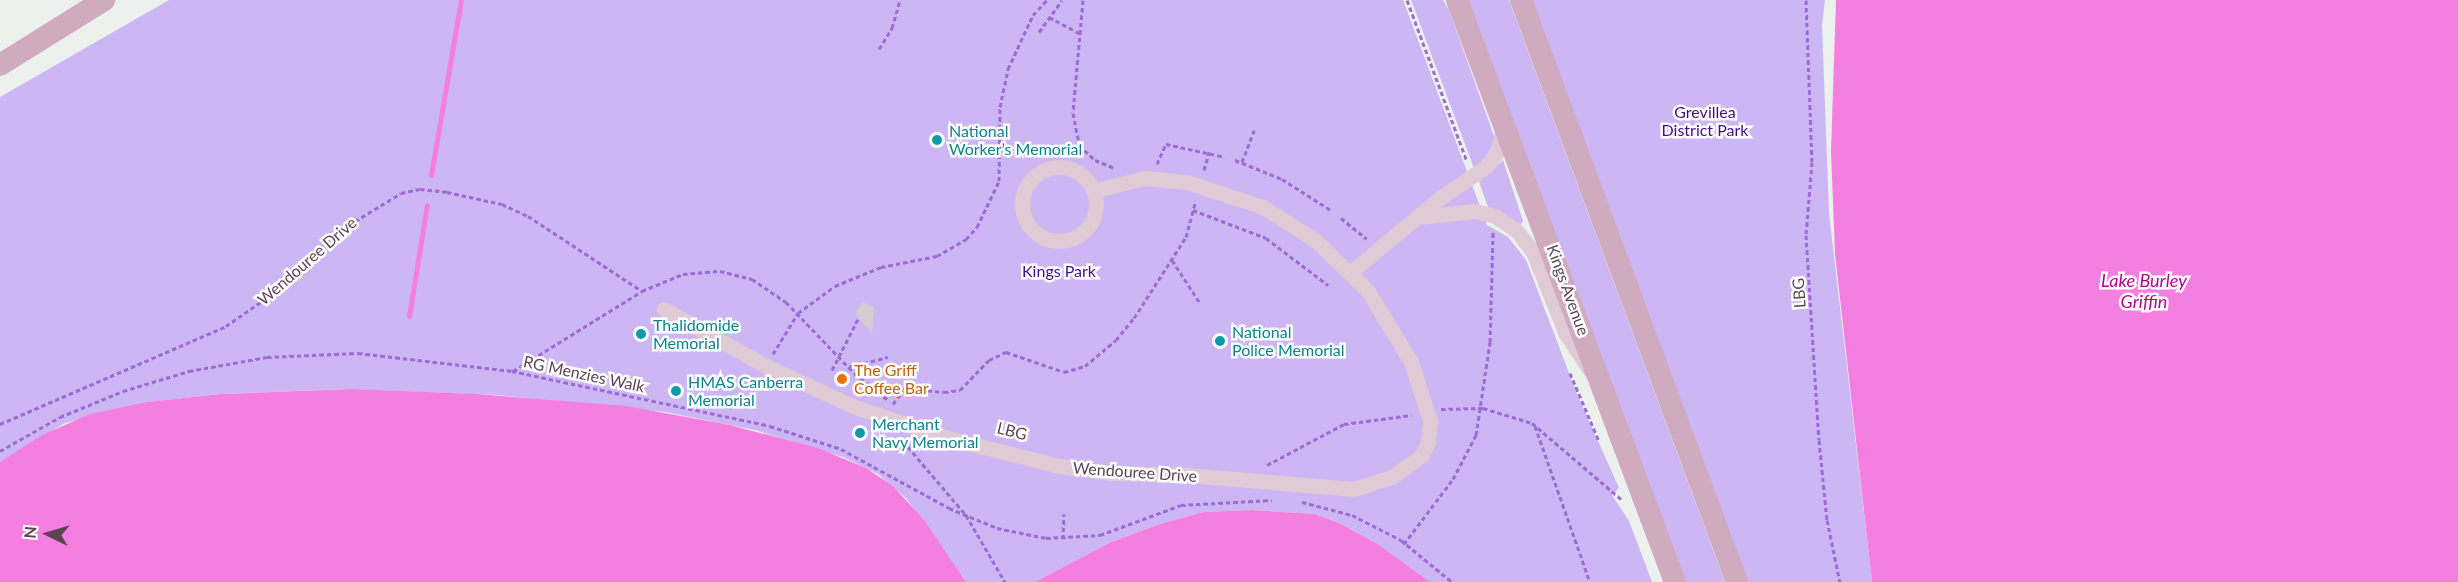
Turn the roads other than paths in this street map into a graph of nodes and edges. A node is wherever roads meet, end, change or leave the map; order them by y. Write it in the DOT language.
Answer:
graph roads {
  1 [pos="104,0"];
  2 [pos="1457,0"];
  3 [pos="1521,0"];
  4 [pos="0,65"];
  5 [pos="1504,121"];
  6 [pos="1094,191"];
  7 [pos="1419,217"];
  8 [pos="1351,272"];
  9 [pos="664,309"];
  10 [pos="1604,388"];
  11 [pos="1675,582"];
  12 [pos="1737,582"];
  1 -- 4 [label="main road"];
  2 -- 5 [label="main road, Kings Avenue"];
  3 -- 12 [label="main road"];
  5 -- 7 [label="street"];
  5 -- 10 [label="main road, Kings Avenue"];
  6 -- 6 [label="street"];
  6 -- 8 [label="street, Wendouree Drive"];
  7 -- 8 [label="street"];
  7 -- 10 [label="street"];
  8 -- 9 [label="street, Wendouree Drive"];
  10 -- 11 [label="main road, Kings Avenue"];
}
